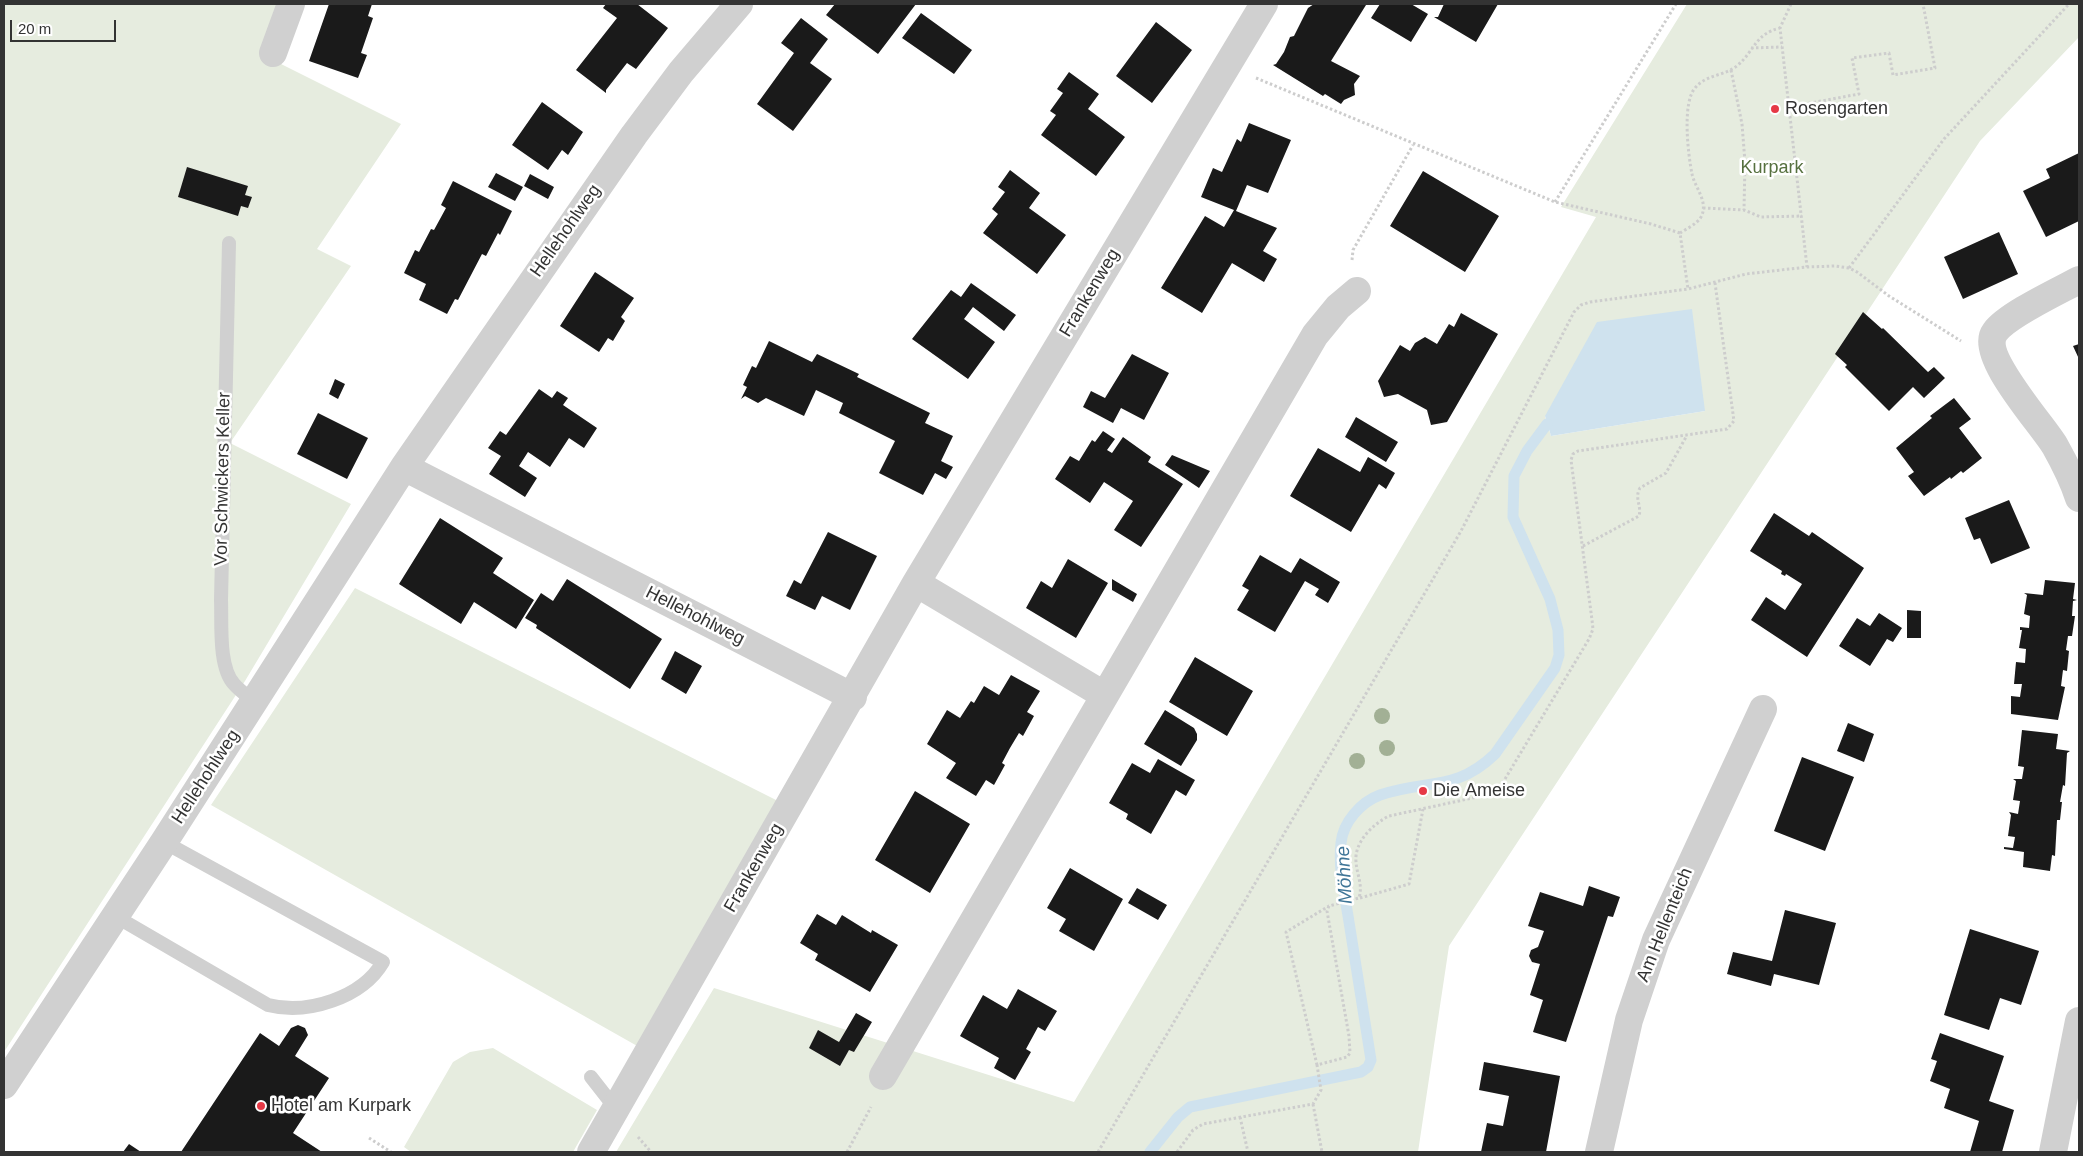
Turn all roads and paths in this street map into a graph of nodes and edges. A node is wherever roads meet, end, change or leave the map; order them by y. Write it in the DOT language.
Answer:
graph roads {
  1 [pos="291,4"];
  2 [pos="740,4"];
  3 [pos="1264,4"];
  4 [pos="1676,4"];
  5 [pos="1791,4"];
  6 [pos="1923,4"];
  7 [pos="2069,4"];
  8 [pos="1780,28"];
  9 [pos="1782,47"];
  10 [pos="1751,48"];
  11 [pos="273,53"];
  12 [pos="1226,65"];
  13 [pos="1731,70"];
  14 [pos="1789,107"];
  15 [pos="1413,145"];
  16 [pos="1555,202"];
  17 [pos="1703,208"];
  18 [pos="1744,210"];
  19 [pos="1802,216"];
  20 [pos="1680,233"];
  21 [pos="229,243"];
  22 [pos="1807,267"];
  23 [pos="1849,268"];
  24 [pos="2079,280"];
  25 [pos="1714,283"];
  26 [pos="1688,289"];
  27 [pos="1357,292"];
  28 [pos="1992,348"];
  29 [pos="1686,436"];
  30 [pos="404,467"];
  31 [pos="2079,498"];
  32 [pos="1583,546"];
  33 [pos="916,583"];
  34 [pos="1104,695"];
  35 [pos="853,697"];
  36 [pos="254,702"];
  37 [pos="1763,709"];
  38 [pos="1424,809"];
  39 [pos="164,842"];
  40 [pos="1359,898"];
  41 [pos="1329,906"];
  42 [pos="115,916"];
  43 [pos="2079,1020"];
  44 [pos="1317,1065"];
  45 [pos="882,1076"];
  46 [pos="591,1077"];
  47 [pos="4,1085"];
  48 [pos="1314,1104"];
  49 [pos="616,1109"];
  50 [pos="1240,1117"];
  51 [pos="369,1138"];
  52 [pos="391,1152"];
  53 [pos="591,1152"];
  54 [pos="847,1152"];
  55 [pos="1098,1152"];
  56 [pos="1177,1152"];
  57 [pos="1248,1152"];
  58 [pos="1322,1152"];
  59 [pos="1599,1152"];
  60 [pos="2053,1152"];
  1 -- 11 [label="street"];
  2 -- 30 [label="street, Hellehohlweg"];
  3 -- 12 [label="street, Frankenweg"];
  4 -- 16 [label="path"];
  5 -- 8 [label="path"];
  6 -- 14 [label="path"];
  7 -- 23 [label="path"];
  8 -- 9 [label="path"];
  8 -- 10 [label="path"];
  9 -- 10 [label="path"];
  9 -- 14 [label="path"];
  10 -- 13 [label="path"];
  12 -- 15 [label="path"];
  12 -- 33 [label="street, Frankenweg"];
  13 -- 17 [label="path"];
  13 -- 18 [label="path"];
  14 -- 19 [label="path"];
  15 -- 16 [label="path"];
  15 -- 27 [label="path"];
  16 -- 20 [label="path"];
  17 -- 18 [label="path"];
  17 -- 20 [label="path"];
  18 -- 19 [label="path"];
  19 -- 22 [label="path"];
  20 -- 26 [label="path"];
  21 -- 36 [label="lane, Vor Schwickers Keller"];
  22 -- 23 [label="path"];
  22 -- 25 [label="path"];
  23 -- 28 [label="path"];
  24 -- 28 [label="street"];
  25 -- 26 [label="path"];
  25 -- 29 [label="path"];
  26 -- 55 [label="path"];
  27 -- 34 [label="street"];
  28 -- 31 [label="street"];
  29 -- 32 [label="path"];
  29 -- 32 [label="path"];
  30 -- 35 [label="street, Hellehohlweg"];
  30 -- 36 [label="street, Hellehohlweg"];
  32 -- 38 [label="path"];
  33 -- 34 [label="street"];
  33 -- 35 [label="street, Frankenweg"];
  34 -- 45 [label="street"];
  35 -- 49 [label="street, Frankenweg"];
  36 -- 39 [label="street, Hellehohlweg"];
  37 -- 59 [label="street, Am Hellenteich"];
  38 -- 40 [label="path"];
  38 -- 40 [label="path"];
  39 -- 42 [label="street, Hellehohlweg"];
  39 -- 42 [label="lane"];
  40 -- 41 [label="path"];
  41 -- 44 [label="path"];
  41 -- 44 [label="path"];
  42 -- 47 [label="street, Hellehohlweg"];
  43 -- 60 [label="street"];
  44 -- 48 [label="path"];
  45 -- 54 [label="path"];
  46 -- 49 [label="lane"];
  48 -- 50 [label="path"];
  48 -- 58 [label="path"];
  49 -- 53 [label="street, Frankenweg"];
  50 -- 56 [label="path"];
  50 -- 57 [label="path"];
  51 -- 52 [label="path"];
}
